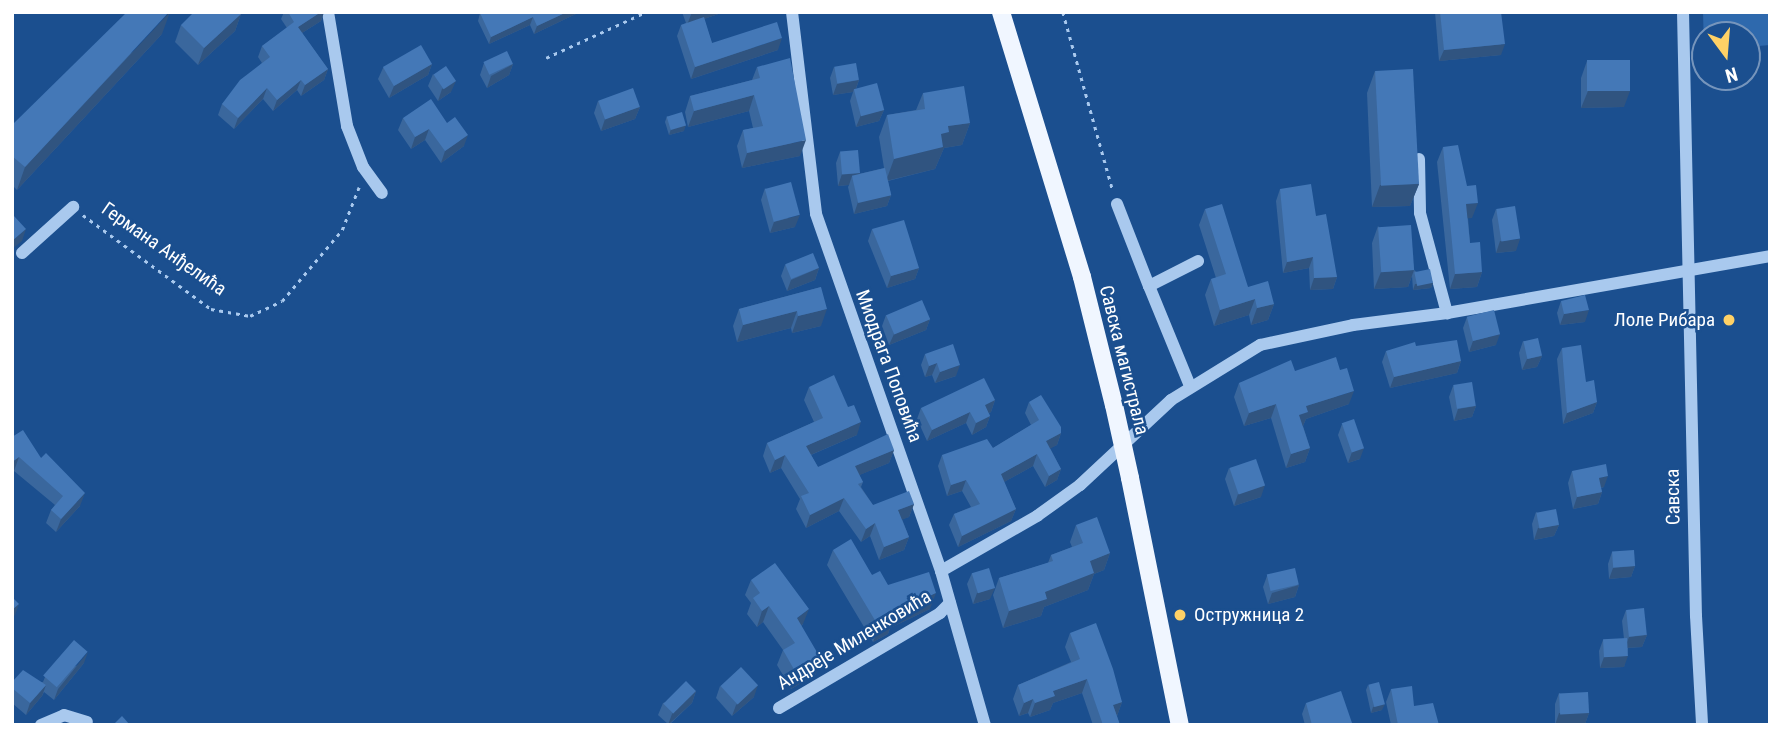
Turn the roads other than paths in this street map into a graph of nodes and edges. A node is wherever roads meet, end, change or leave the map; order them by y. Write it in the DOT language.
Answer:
graph roads {
  1 [pos="328,12"];
  2 [pos="792,12"];
  3 [pos="1001,12"];
  4 [pos="1684,12"];
  5 [pos="1419,159"];
  6 [pos="382,193"];
  7 [pos="1117,204"];
  8 [pos="73,207"];
  9 [pos="22,253"];
  10 [pos="1770,256"];
  11 [pos="1198,261"];
  12 [pos="1687,268"];
  13 [pos="1149,286"];
  14 [pos="1447,313"];
  15 [pos="1190,386"];
  16 [pos="941,570"];
  17 [pos="950,603"];
  18 [pos="779,709"];
  19 [pos="87,723"];
  20 [pos="41,725"];
  21 [pos="985,725"];
  22 [pos="1180,725"];
  23 [pos="1702,725"];
  1 -- 6 [label="street"];
  2 -- 16 [label="street, Миодрага Поповића"];
  3 -- 22 [label="main road, Савска магистрала, bridge"];
  4 -- 12 [label="street, Савска"];
  5 -- 14 [label="street"];
  7 -- 13 [label="street"];
  8 -- 9 [label="street"];
  10 -- 12 [label="street"];
  11 -- 13 [label="street"];
  12 -- 14 [label="street"];
  12 -- 23 [label="street, Савска"];
  13 -- 15 [label="street"];
  14 -- 15 [label="street"];
  15 -- 16 [label="street, Андреје Миленковића"];
  16 -- 17 [label="street, Миодрага Поповића"];
  17 -- 18 [label="street, Андреје Миленковића"];
  17 -- 21 [label="street, Миодрага Поповића"];
  19 -- 20 [label="street"];
}
